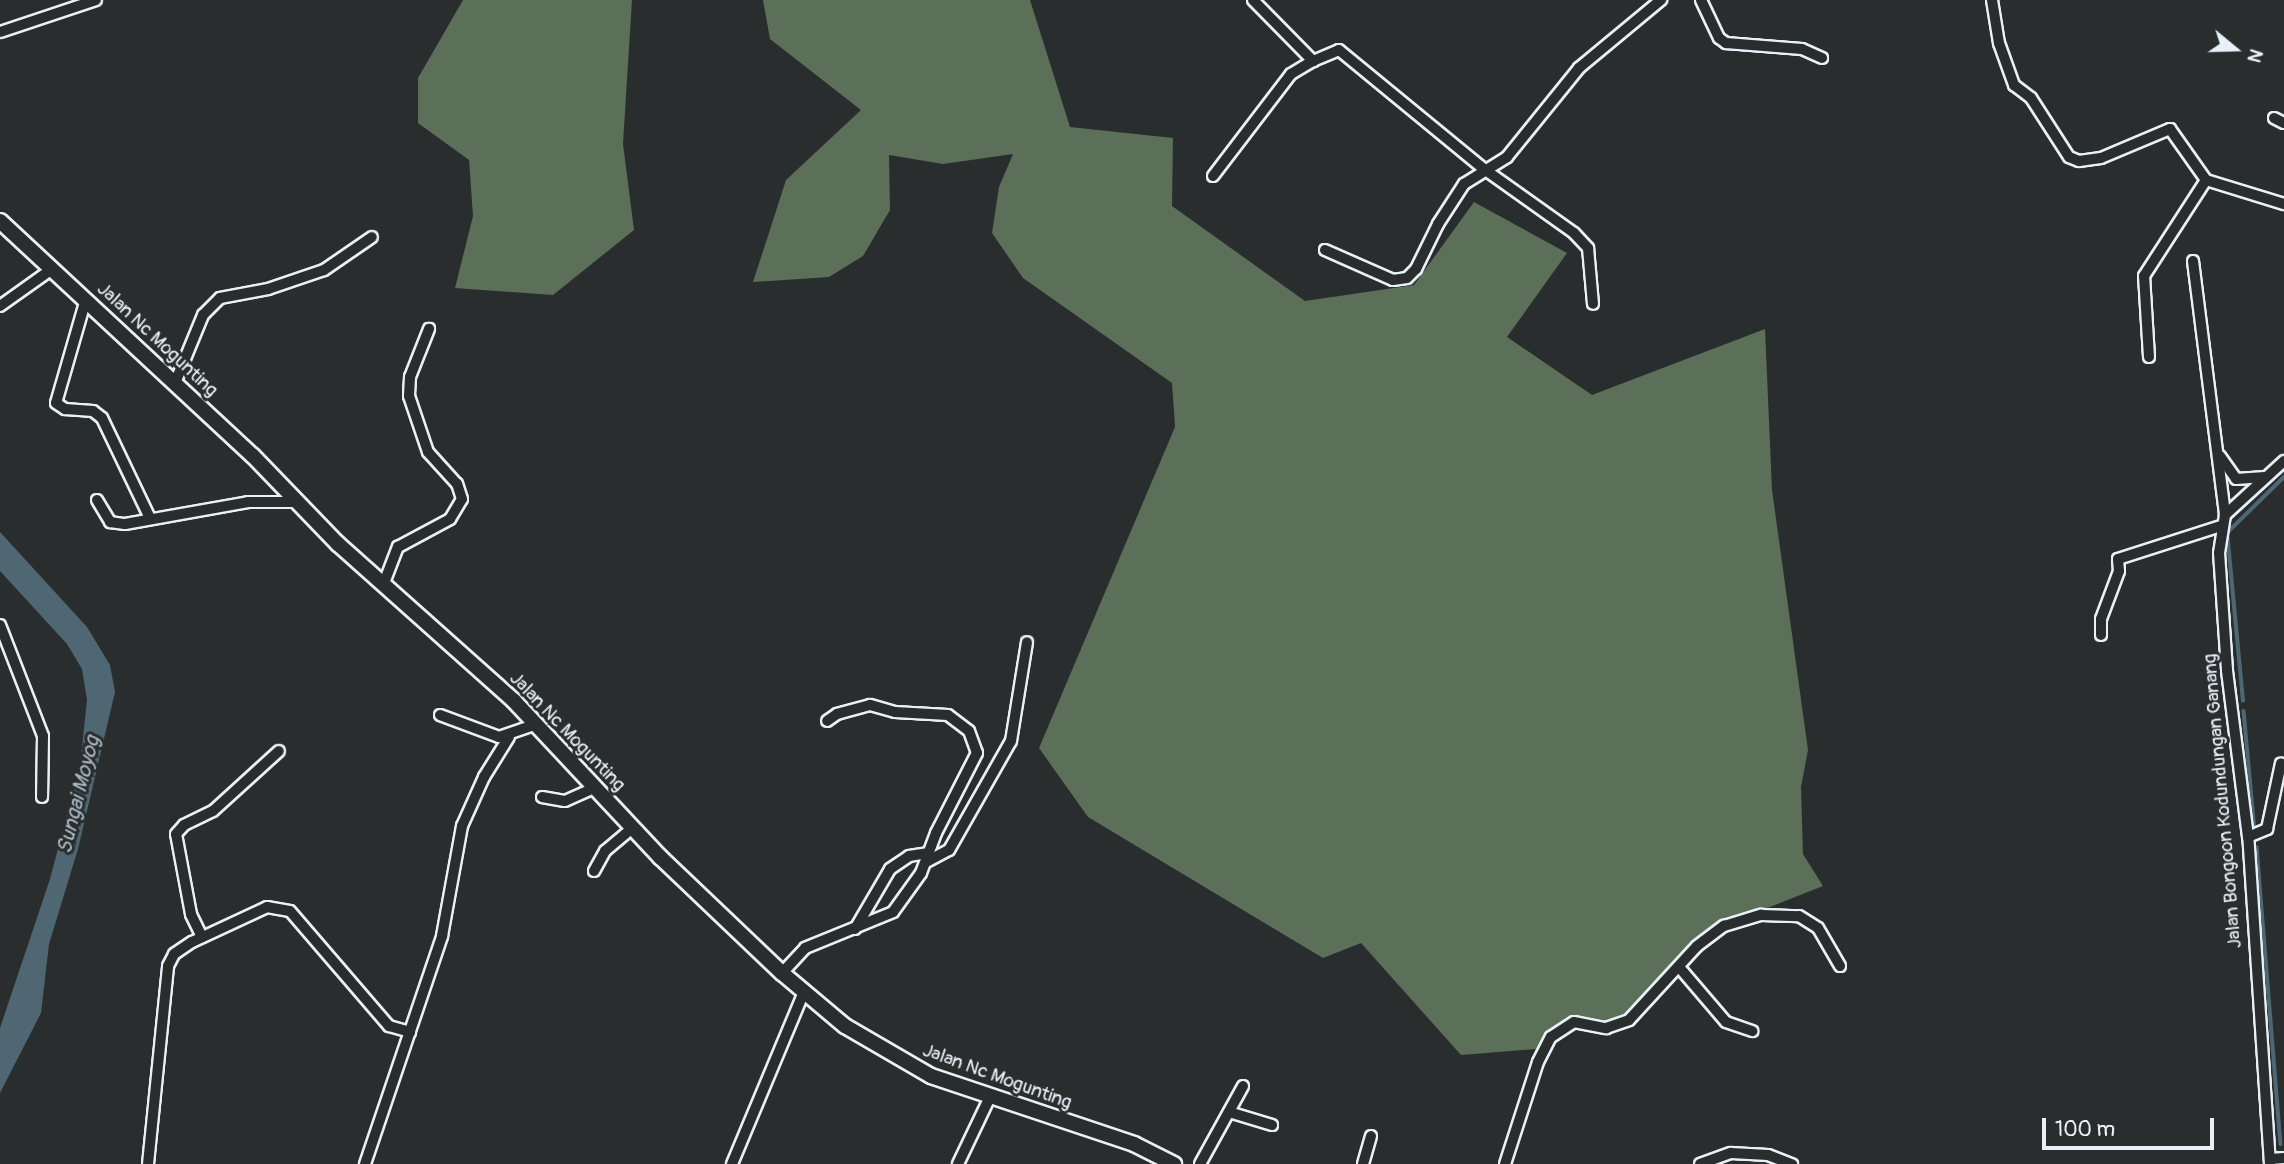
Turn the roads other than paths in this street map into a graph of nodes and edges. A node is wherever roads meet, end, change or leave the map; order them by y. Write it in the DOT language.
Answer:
graph roads {
  1 [pos="96,0"];
  2 [pos="1253,0"];
  3 [pos="1661,0"];
  4 [pos="1701,0"];
  5 [pos="1992,0"];
  6 [pos="0,32"];
  7 [pos="1822,58"];
  8 [pos="1313,61"];
  9 [pos="1484,169"];
  10 [pos="1213,176"];
  11 [pos="2206,180"];
  12 [pos="2284,204"];
  13 [pos="0,221"];
  14 [pos="372,237"];
  15 [pos="1325,250"];
  16 [pos="2193,261"];
  17 [pos="52,269"];
  18 [pos="86,299"];
  19 [pos="1593,304"];
  20 [pos="0,306"];
  21 [pos="429,329"];
  22 [pos="2149,357"];
  23 [pos="175,383"];
  24 [pos="2218,454"];
  25 [pos="2284,461"];
  26 [pos="2268,476"];
  27 [pos="97,500"];
  28 [pos="298,502"];
  29 [pos="150,518"];
  30 [pos="2223,521"];
  31 [pos="384,583"];
  32 [pos="0,625"];
  33 [pos="2101,635"];
  34 [pos="1027,642"];
  35 [pos="440,715"];
  36 [pos="827,721"];
  37 [pos="537,724"];
  38 [pos="509,737"];
  39 [pos="279,751"];
  40 [pos="2281,763"];
  41 [pos="592,789"];
  42 [pos="42,797"];
  43 [pos="542,797"];
  44 [pos="632,828"];
  45 [pos="2248,837"];
  46 [pos="927,858"];
  47 [pos="594,871"];
  48 [pos="855,929"];
  49 [pos="202,937"];
  50 [pos="1840,965"];
  51 [pos="1679,967"];
  52 [pos="782,974"];
  53 [pos="804,992"];
  54 [pos="1752,1031"];
  55 [pos="410,1032"];
  56 [pos="1243,1086"];
  57 [pos="989,1099"];
  58 [pos="1228,1112"];
  59 [pos="1272,1125"];
  60 [pos="1371,1136"];
  61 [pos="2284,1158"];
  62 [pos="2270,1161"];
  63 [pos="148,1164"];
  64 [pos="365,1164"];
  65 [pos="732,1164"];
  66 [pos="958,1164"];
  67 [pos="1174,1164"];
  68 [pos="1200,1164"];
  69 [pos="1363,1164"];
  70 [pos="1505,1164"];
  71 [pos="1700,1164"];
  72 [pos="1792,1164"];
  1 -- 6 [label="street"];
  2 -- 8 [label="street"];
  3 -- 9 [label="street"];
  4 -- 7 [label="street"];
  5 -- 11 [label="street"];
  8 -- 9 [label="street"];
  8 -- 10 [label="street"];
  9 -- 15 [label="street"];
  9 -- 19 [label="street"];
  11 -- 12 [label="street"];
  11 -- 22 [label="street"];
  13 -- 17 [label="street, Jalan Nc Mogunting"];
  14 -- 23 [label="street"];
  16 -- 24 [label="street, Jalan Bongoon Kodundungan Ganang"];
  17 -- 18 [label="street, Jalan Nc Mogunting"];
  17 -- 20 [label="street"];
  18 -- 23 [label="street, Jalan Nc Mogunting"];
  18 -- 29 [label="street"];
  21 -- 31 [label="street"];
  23 -- 28 [label="street, Jalan Nc Mogunting"];
  24 -- 26 [label="street"];
  24 -- 30 [label="street, Jalan Bongoon Kodundungan Ganang"];
  25 -- 26 [label="street"];
  26 -- 30 [label="street"];
  27 -- 29 [label="street"];
  28 -- 29 [label="street"];
  28 -- 31 [label="street, Jalan Nc Mogunting"];
  30 -- 33 [label="street"];
  30 -- 45 [label="street, Jalan Bongoon Kodundungan Ganang"];
  31 -- 37 [label="street, Jalan Nc Mogunting"];
  32 -- 42 [label="street"];
  34 -- 46 [label="street"];
  35 -- 38 [label="street"];
  36 -- 46 [label="street"];
  37 -- 38 [label="street"];
  37 -- 41 [label="street, Jalan Nc Mogunting"];
  38 -- 55 [label="street"];
  39 -- 49 [label="street"];
  40 -- 45 [label="street"];
  41 -- 43 [label="street"];
  41 -- 44 [label="street, Jalan Nc Mogunting"];
  44 -- 47 [label="street"];
  44 -- 52 [label="street, Jalan Nc Mogunting"];
  45 -- 62 [label="street, Jalan Bongoon Kodundungan Ganang"];
  46 -- 48 [label="street"];
  46 -- 48 [label="street"];
  48 -- 52 [label="street"];
  49 -- 55 [label="street"];
  49 -- 63 [label="street"];
  50 -- 51 [label="street"];
  51 -- 54 [label="street"];
  51 -- 70 [label="street"];
  52 -- 53 [label="street, Jalan Nc Mogunting"];
  53 -- 57 [label="street, Jalan Nc Mogunting"];
  53 -- 65 [label="street"];
  55 -- 64 [label="street"];
  56 -- 58 [label="street"];
  57 -- 66 [label="street"];
  57 -- 67 [label="street, Jalan Nc Mogunting"];
  58 -- 59 [label="street"];
  58 -- 68 [label="street"];
  60 -- 69 [label="street"];
  61 -- 62 [label="street"];
  71 -- 72 [label="street"];
}
